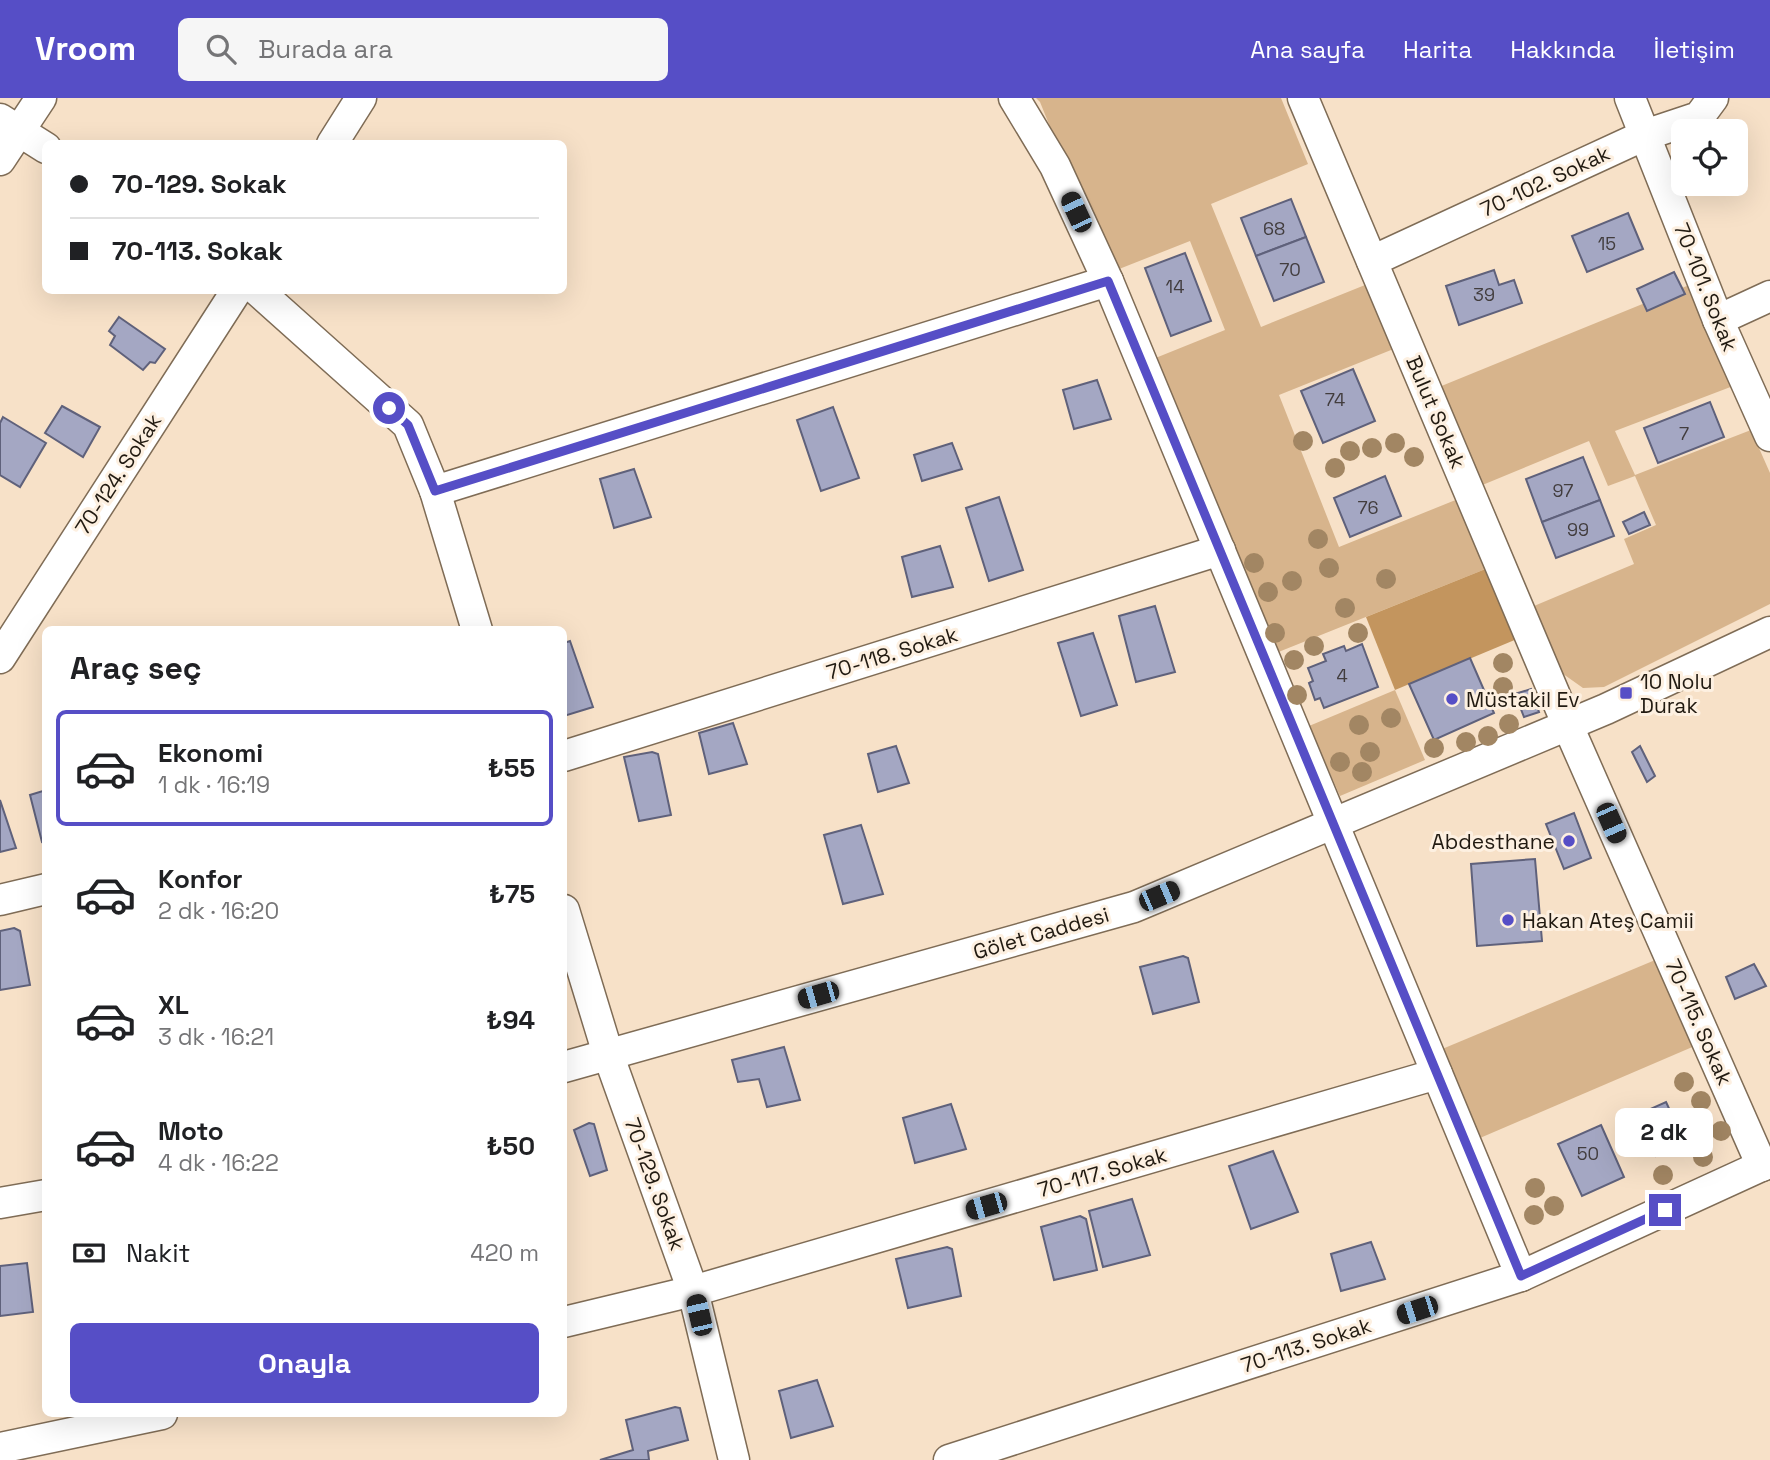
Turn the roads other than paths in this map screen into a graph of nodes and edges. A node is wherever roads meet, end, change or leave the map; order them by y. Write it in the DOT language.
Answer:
graph roads {
  1 [pos="41,98"];
  2 [pos="361,98"];
  3 [pos="1014,98"];
  4 [pos="1303,98"];
  5 [pos="1630,98"];
  6 [pos="1713,98"];
  7 [pos="10,124"];
  8 [pos="1645,135"];
  9 [pos="335,140"];
  10 [pos="42,145"];
  11 [pos="0,160"];
  12 [pos="1373,261"];
  13 [pos="1108,281"];
  14 [pos="234,294"];
  15 [pos="261,294"];
  16 [pos="1770,296"];
  17 [pos="1718,320"];
  18 [pos="1770,436"];
  19 [pos="435,491"];
  20 [pos="1220,551"];
  21 [pos="476,626"];
  22 [pos="1770,632"];
  23 [pos="0,658"];
  24 [pos="1568,726"];
  25 [pos="567,756"];
  26 [pos="1333,824"];
  27 [pos="42,889"];
  28 [pos="0,900"];
  29 [pos="567,921"];
  30 [pos="608,1054"];
  31 [pos="567,1066"];
  32 [pos="1437,1074"];
  33 [pos="1766,1164"];
  34 [pos="42,1196"];
  35 [pos="0,1203"];
  36 [pos="1521,1276"];
  37 [pos="694,1291"];
  38 [pos="567,1321"];
  39 [pos="148,1417"];
  40 [pos="0,1448"];
  41 [pos="734,1460"];
  42 [pos="949,1460"];
  1 -- 7 [label="street"];
  2 -- 9 [label="street"];
  3 -- 13 [label="street"];
  4 -- 12 [label="street, Bulut Sokak"];
  5 -- 8 [label="street, 70-101. Sokak"];
  6 -- 8 [label="street, 70-102. Sokak"];
  7 -- 10 [label="street"];
  7 -- 11 [label="street"];
  8 -- 12 [label="street, 70-102. Sokak"];
  8 -- 17 [label="street, 70-101. Sokak"];
  12 -- 24 [label="street, Bulut Sokak"];
  13 -- 19 [label="street"];
  13 -- 20 [label="street"];
  14 -- 23 [label="street, 70-124. Sokak"];
  15 -- 19 [label="street"];
  16 -- 17 [label="street"];
  17 -- 18 [label="street, 70-101. Sokak"];
  19 -- 21 [label="street"];
  20 -- 25 [label="street, 70-118. Sokak"];
  20 -- 26 [label="street"];
  22 -- 24 [label="street, Gölet Caddesi"];
  24 -- 26 [label="street, Gölet Caddesi"];
  24 -- 33 [label="street, 70-115. Sokak"];
  26 -- 30 [label="street, Gölet Caddesi"];
  26 -- 32 [label="street"];
  27 -- 28 [label="street"];
  29 -- 30 [label="street, 70-129. Sokak"];
  30 -- 31 [label="street, Gölet Caddesi"];
  30 -- 37 [label="street, 70-129. Sokak"];
  32 -- 36 [label="street"];
  32 -- 37 [label="street, 70-117. Sokak"];
  33 -- 36 [label="street, 70-113. Sokak"];
  34 -- 35 [label="street"];
  36 -- 42 [label="street, 70-113. Sokak"];
  37 -- 38 [label="street, 70-117. Sokak"];
  37 -- 41 [label="street, 70-129. Sokak"];
  39 -- 40 [label="street"];
}
